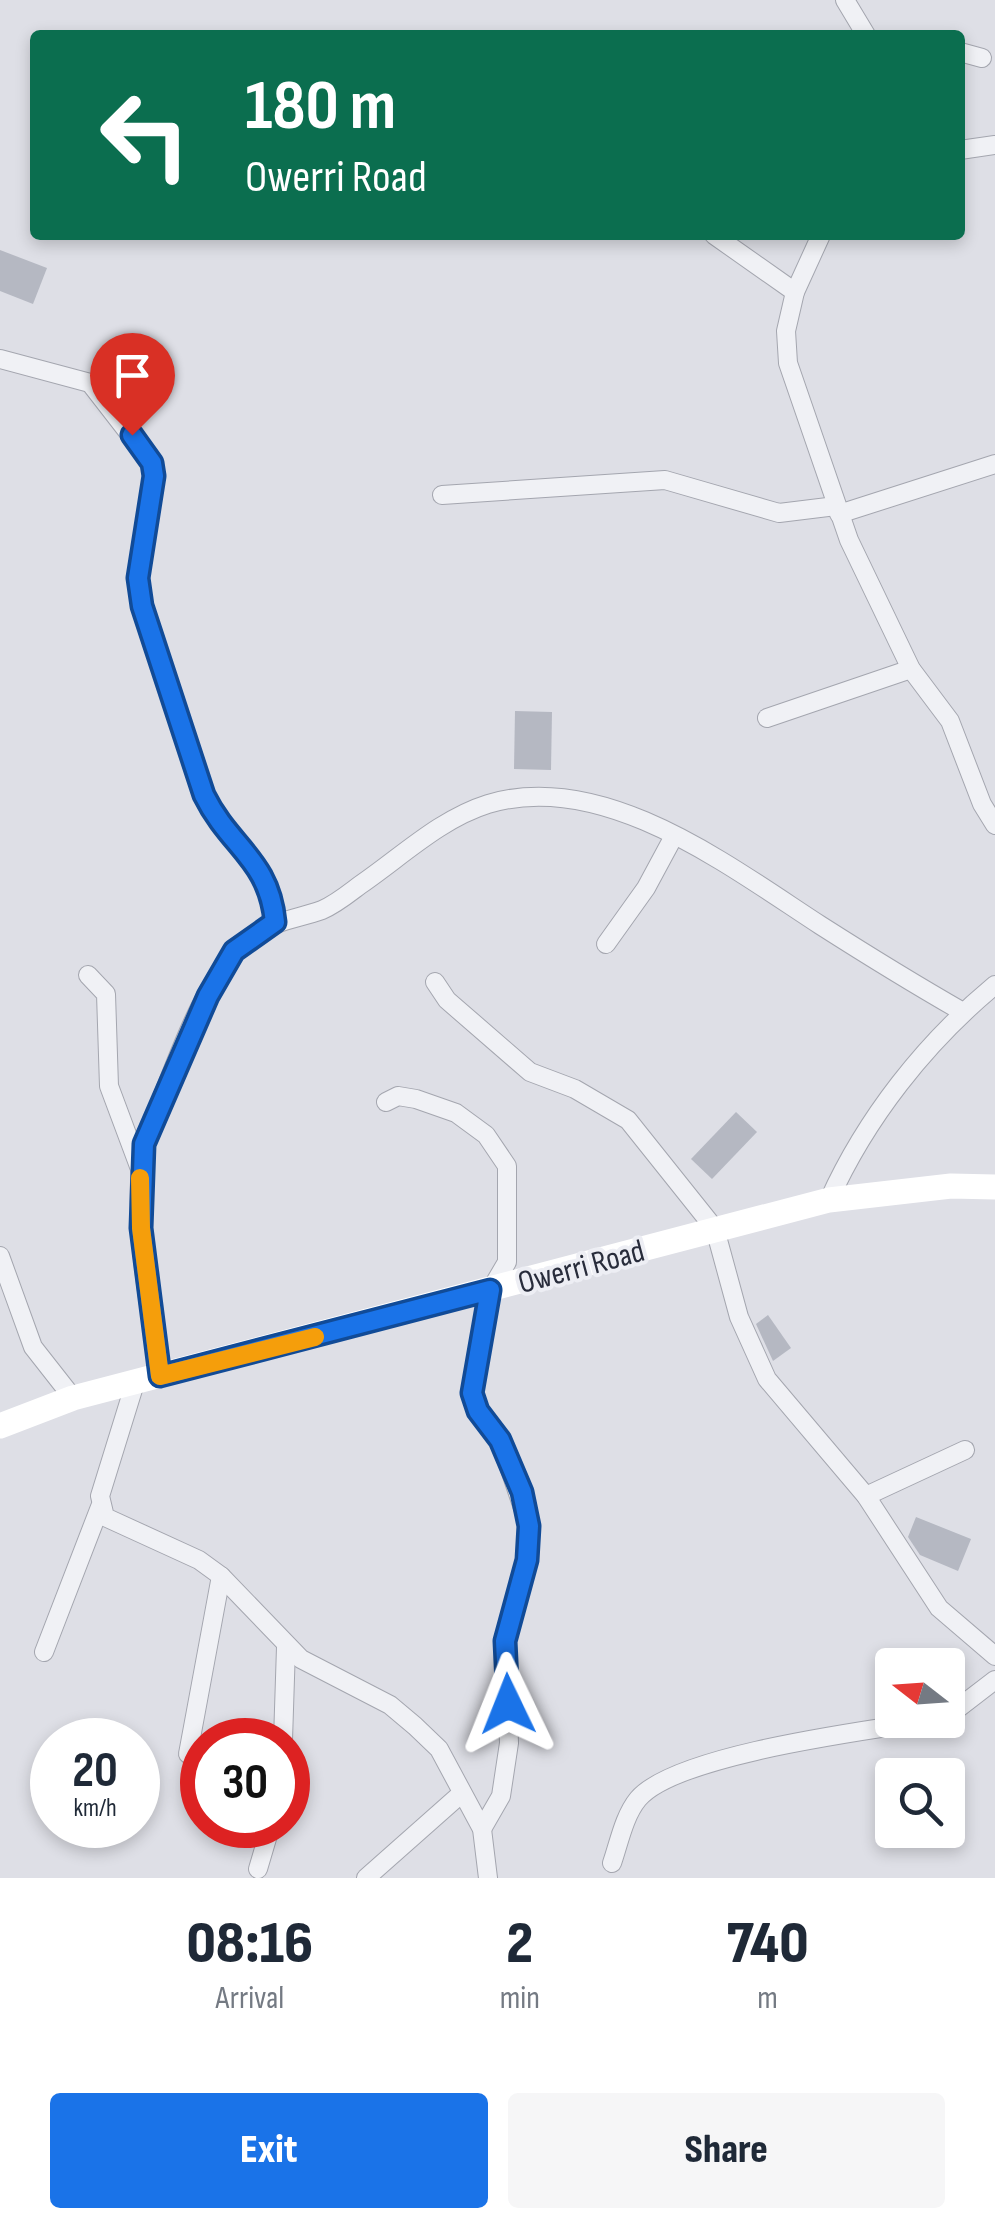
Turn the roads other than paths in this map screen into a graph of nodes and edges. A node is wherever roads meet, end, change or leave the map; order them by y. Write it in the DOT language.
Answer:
graph roads {
  1 [pos="845,0"];
  2 [pos="863,30"];
  3 [pos="965,53"];
  4 [pos="982,58"];
  5 [pos="995,146"];
  6 [pos="965,149"];
  7 [pos="721,240"];
  8 [pos="819,240"];
  9 [pos="795,292"];
  10 [pos="0,359"];
  11 [pos="995,464"];
  12 [pos="442,494"];
  13 [pos="837,510"];
  14 [pos="911,669"];
  15 [pos="767,718"];
  16 [pos="995,825"];
  17 [pos="674,836"];
  18 [pos="275,922"];
  19 [pos="606,944"];
  20 [pos="88,975"];
  21 [pos="436,982"];
  22 [pos="995,986"];
  23 [pos="963,1012"];
  24 [pos="386,1102"];
  25 [pos="140,1169"];
  26 [pos="995,1187"];
  27 [pos="829,1200"];
  28 [pos="715,1229"];
  29 [pos="0,1256"];
  30 [pos="490,1290"];
  31 [pos="148,1380"];
  32 [pos="73,1398"];
  33 [pos="0,1426"];
  34 [pos="965,1450"];
  35 [pos="866,1496"];
  36 [pos="100,1507"];
  37 [pos="221,1576"];
  38 [pos="286,1647"];
  39 [pos="44,1652"];
  40 [pos="995,1656"];
  41 [pos="995,1680"];
  42 [pos="965,1703"];
  43 [pos="195,1718"];
  44 [pos="284,1718"];
  45 [pos="875,1728"];
  46 [pos="462,1793"];
  47 [pos="482,1829"];
  48 [pos="264,1848"];
  49 [pos="612,1863"];
  50 [pos="258,1869"];
  51 [pos="366,1878"];
  52 [pos="488,1878"];
  1 -- 2 [label="street"];
  3 -- 4 [label="street"];
  5 -- 6 [label="street"];
  7 -- 9 [label="street"];
  8 -- 9 [label="street"];
  9 -- 13 [label="street"];
  10 -- 18 [label="street"];
  11 -- 13 [label="street"];
  12 -- 13 [label="street"];
  13 -- 14 [label="street"];
  14 -- 15 [label="street"];
  14 -- 16 [label="street"];
  17 -- 18 [label="street"];
  17 -- 19 [label="street"];
  17 -- 23 [label="street"];
  18 -- 25 [label="street"];
  20 -- 25 [label="street"];
  21 -- 28 [label="street"];
  22 -- 23 [label="street"];
  23 -- 27 [label="street"];
  24 -- 30 [label="street"];
  25 -- 31 [label="street"];
  26 -- 27 [label="main road, Owerri Road"];
  27 -- 28 [label="main road, Owerri Road"];
  28 -- 30 [label="main road, Owerri Road"];
  28 -- 35 [label="street"];
  29 -- 32 [label="street"];
  30 -- 31 [label="main road, Owerri Road"];
  30 -- 47 [label="street"];
  31 -- 32 [label="main road, Owerri Road"];
  31 -- 36 [label="street"];
  32 -- 33 [label="main road, Owerri Road"];
  34 -- 35 [label="street"];
  35 -- 40 [label="street"];
  36 -- 37 [label="street"];
  36 -- 39 [label="street"];
  37 -- 38 [label="street"];
  37 -- 43 [label="street"];
  38 -- 44 [label="street"];
  38 -- 46 [label="street"];
  41 -- 42 [label="street"];
  45 -- 49 [label="street"];
  46 -- 47 [label="street"];
  46 -- 51 [label="street"];
  47 -- 52 [label="street"];
  48 -- 50 [label="street"];
}
